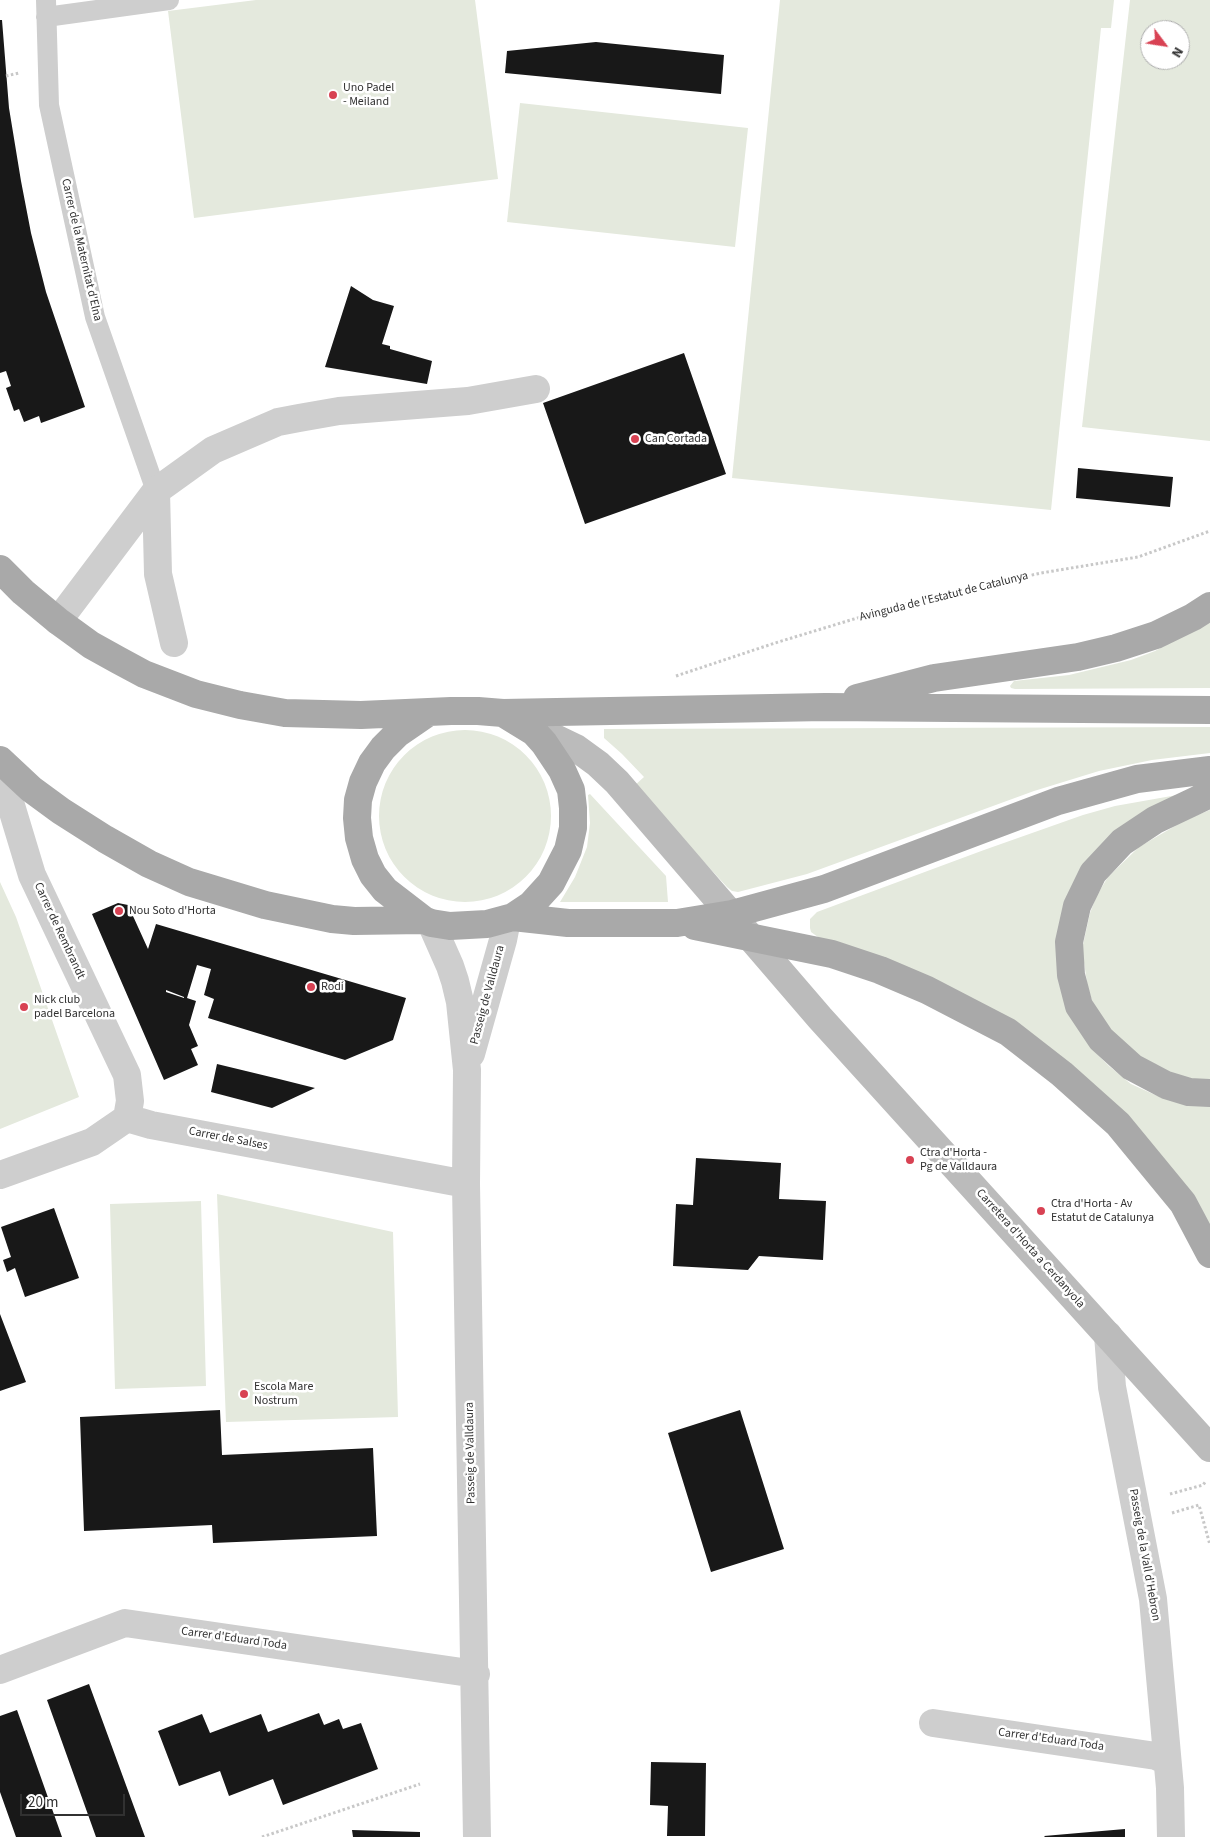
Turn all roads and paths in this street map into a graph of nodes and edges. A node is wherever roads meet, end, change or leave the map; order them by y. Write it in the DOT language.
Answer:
graph roads {
  1 [pos="168,0"];
  2 [pos="46,8"];
  3 [pos="25,72"];
  4 [pos="6,76"];
  5 [pos="536,389"];
  6 [pos="156,491"];
  7 [pos="1210,531"];
  8 [pos="0,569"];
  9 [pos="1210,606"];
  10 [pos="58,621"];
  11 [pos="174,643"];
  12 [pos="669,678"];
  13 [pos="824,707"];
  14 [pos="1210,710"];
  15 [pos="429,712"];
  16 [pos="503,713"];
  17 [pos="0,760"];
  18 [pos="0,769"];
  19 [pos="1210,770"];
  20 [pos="1210,794"];
  21 [pos="732,914"];
  22 [pos="510,918"];
  23 [pos="428,922"];
  24 [pos="677,923"];
  25 [pos="750,937"];
  26 [pos="467,1070"];
  27 [pos="1210,1094"];
  28 [pos="126,1118"];
  29 [pos="0,1175"];
  30 [pos="466,1184"];
  31 [pos="1210,1254"];
  32 [pos="1108,1335"];
  33 [pos="1210,1448"];
  34 [pos="1206,1481"];
  35 [pos="1170,1494"];
  36 [pos="1172,1513"];
  37 [pos="1210,1545"];
  38 [pos="0,1670"];
  39 [pos="476,1674"];
  40 [pos="933,1723"];
  41 [pos="1167,1761"];
  42 [pos="420,1784"];
  43 [pos="262,1837"];
  44 [pos="478,1837"];
  45 [pos="1171,1837"];
  1 -- 2 [label="lane"];
  2 -- 6 [label="lane, Carrer de la Maternitat d'Elna"];
  3 -- 4 [label="path"];
  5 -- 6 [label="street"];
  6 -- 10 [label="street"];
  6 -- 11 [label="street"];
  7 -- 12 [label="path, Avinguda de l'Estatut de Catalunya"];
  8 -- 10 [label="main road"];
  9 -- 13 [label="main road"];
  10 -- 15 [label="main road"];
  13 -- 14 [label="main road"];
  13 -- 16 [label="main road"];
  15 -- 16 [label="main road"];
  15 -- 23 [label="main road"];
  16 -- 21 [label="street"];
  16 -- 22 [label="main road"];
  17 -- 23 [label="main road"];
  18 -- 28 [label="street, Carrer de Rembrandt"];
  19 -- 21 [label="main road"];
  20 -- 27 [label="main road"];
  21 -- 24 [label="main road"];
  21 -- 25 [label="street"];
  22 -- 23 [label="main road"];
  22 -- 24 [label="main road"];
  22 -- 26 [label="street, Passeig de Valldaura"];
  23 -- 26 [label="street, Passeig de Valldaura"];
  24 -- 25 [label="main road"];
  25 -- 31 [label="main road"];
  25 -- 32 [label="street, Carretera d'Horta a Cerdanyola"];
  26 -- 30 [label="street, Passeig de Valldaura"];
  28 -- 29 [label="street"];
  28 -- 30 [label="street, Carrer de Salses"];
  30 -- 39 [label="street, Passeig de Valldaura"];
  32 -- 33 [label="street, Carretera d'Horta a Cerdanyola"];
  32 -- 41 [label="street, Passeig de la Vall d'Hebron"];
  34 -- 35 [label="path"];
  36 -- 37 [label="path"];
  38 -- 39 [label="street, Carrer d'Eduard Toda"];
  39 -- 44 [label="street, Passeig de Valldaura"];
  40 -- 41 [label="street, Carrer d'Eduard Toda"];
  41 -- 45 [label="street, Passeig de la Vall d'Hebron"];
  42 -- 43 [label="path"];
}
